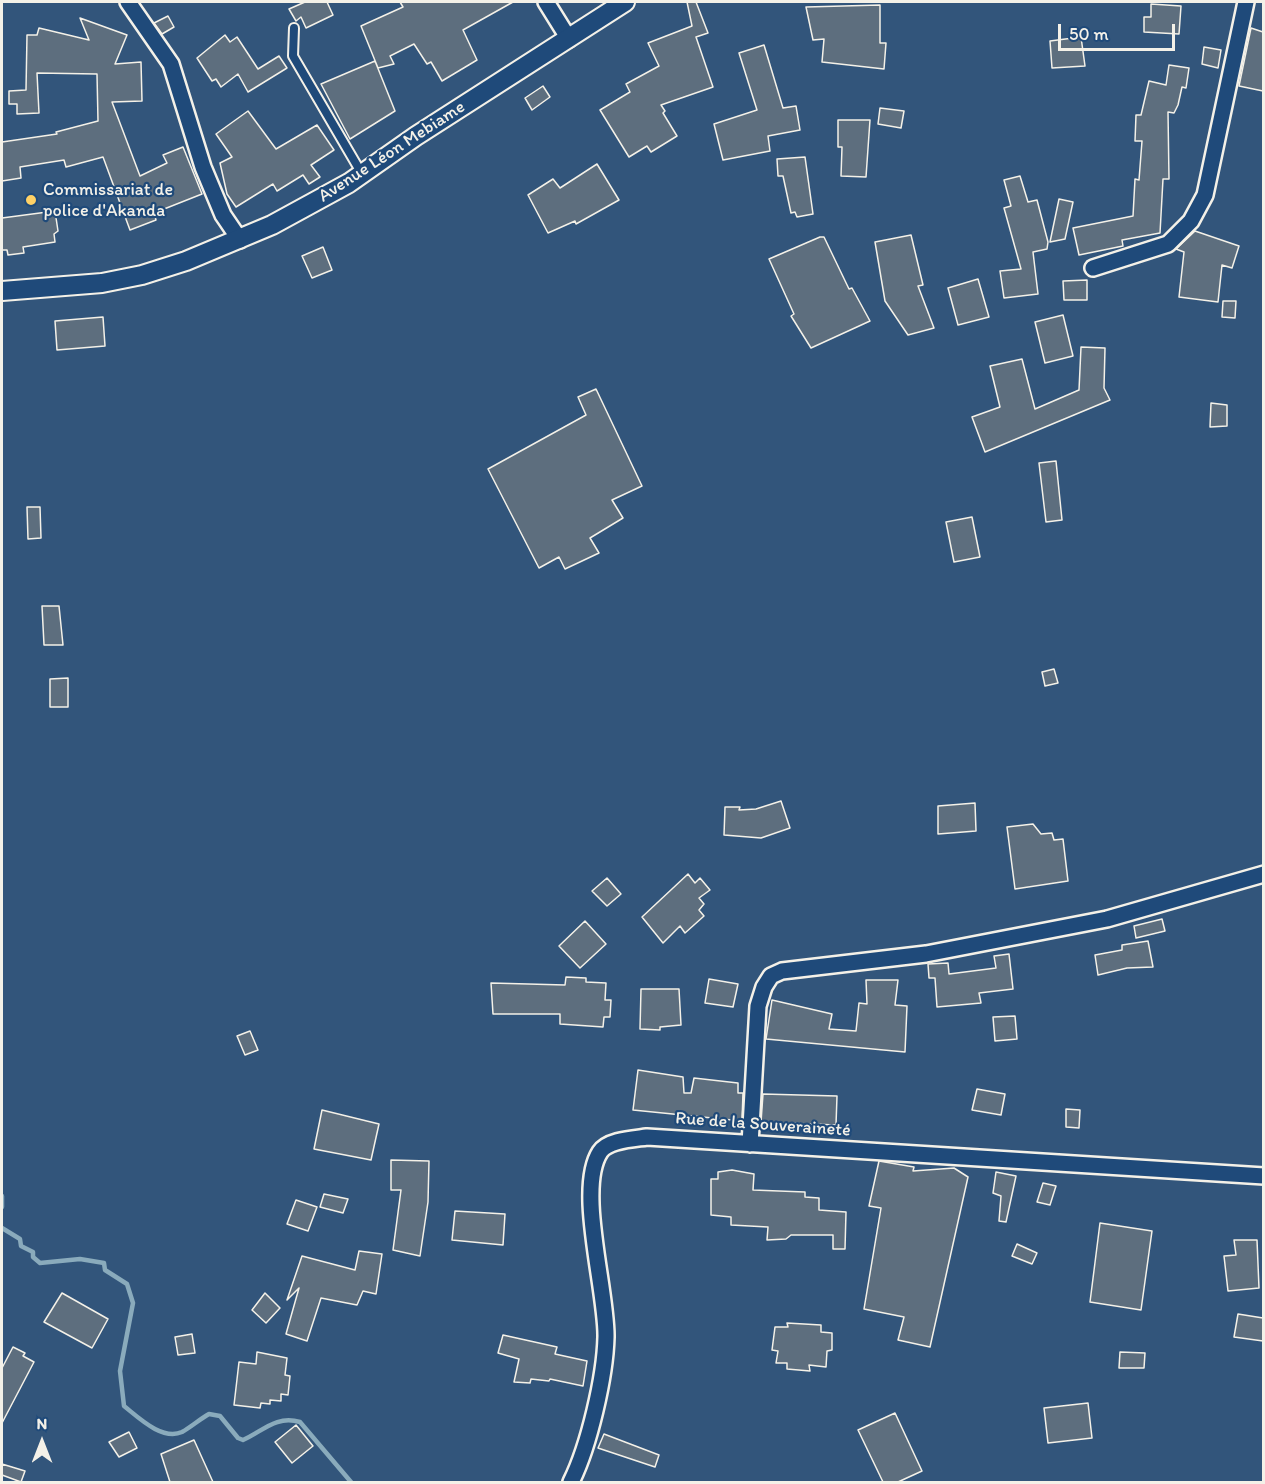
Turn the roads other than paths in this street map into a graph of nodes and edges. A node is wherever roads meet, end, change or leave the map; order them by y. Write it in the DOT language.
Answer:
graph roads {
  1 [pos="128,2"];
  2 [pos="546,2"];
  3 [pos="625,2"];
  4 [pos="1246,2"];
  5 [pos="294,28"];
  6 [pos="569,39"];
  7 [pos="362,174"];
  8 [pos="240,240"];
  9 [pos="1093,268"];
  10 [pos="2,291"];
  11 [pos="1263,874"];
  12 [pos="750,1144"];
  13 [pos="1263,1176"];
  14 [pos="571,1482"];
  1 -- 8 [label="street"];
  2 -- 6 [label="street"];
  3 -- 6 [label="street, Avenue Léon Mebiame"];
  4 -- 9 [label="street"];
  5 -- 7 [label="lane"];
  6 -- 7 [label="street, Avenue Léon Mebiame"];
  7 -- 8 [label="street, Avenue Léon Mebiame"];
  8 -- 10 [label="street, Avenue Léon Mebiame"];
  11 -- 12 [label="street"];
  12 -- 13 [label="street, Rue de la Souveraineté"];
  12 -- 14 [label="street, Rue de la Souveraineté"];
}
